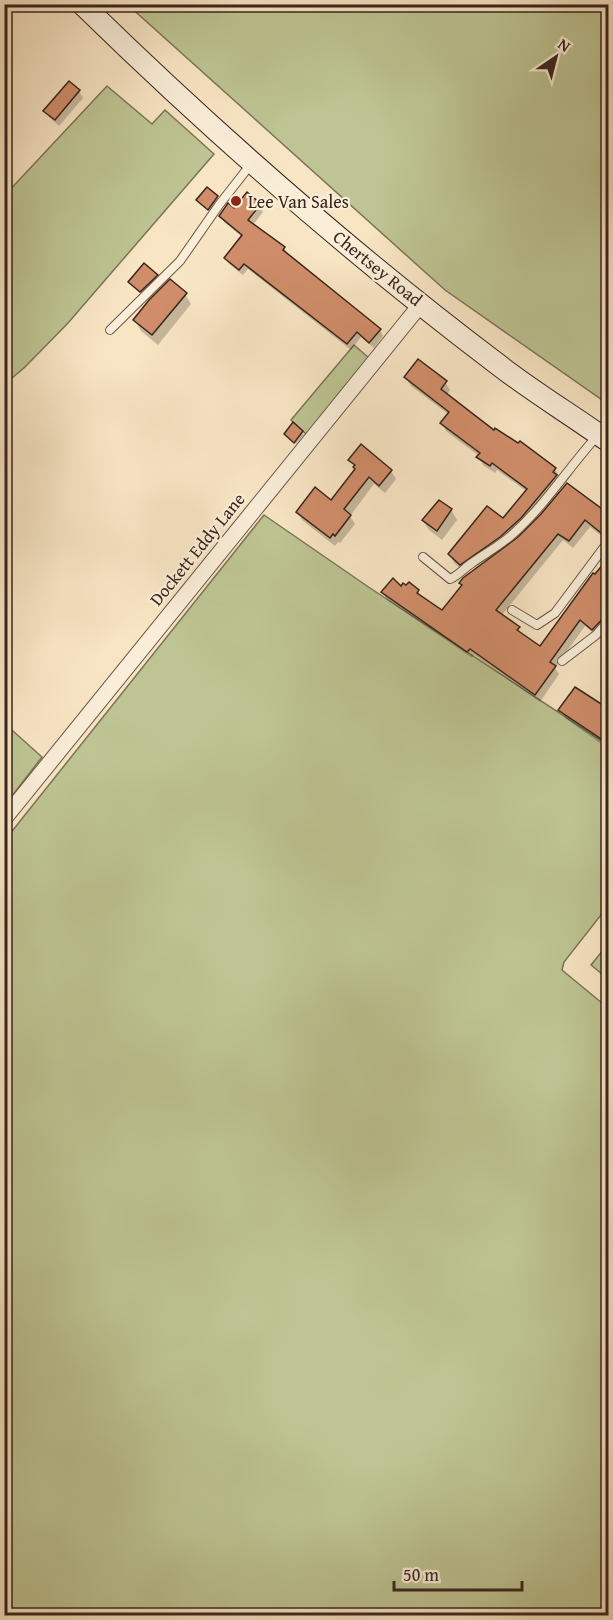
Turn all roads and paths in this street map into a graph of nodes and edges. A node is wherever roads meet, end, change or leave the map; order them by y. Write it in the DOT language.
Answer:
graph roads {
  1 [pos="82,4"];
  2 [pos="252,163"];
  3 [pos="421,304"];
  4 [pos="110,330"];
  5 [pos="604,438"];
  6 [pos="609,542"];
  7 [pos="423,557"];
  8 [pos="512,610"];
  9 [pos="609,621"];
  10 [pos="562,661"];
  11 [pos="4,819"];
  1 -- 2 [label="main road, Chertsey Road"];
  2 -- 3 [label="main road, Chertsey Road"];
  2 -- 4 [label="lane"];
  3 -- 5 [label="main road, Chertsey Road"];
  3 -- 11 [label="street, Dockett Eddy Lane"];
  5 -- 7 [label="lane"];
  6 -- 8 [label="lane"];
  9 -- 10 [label="lane"];
}
